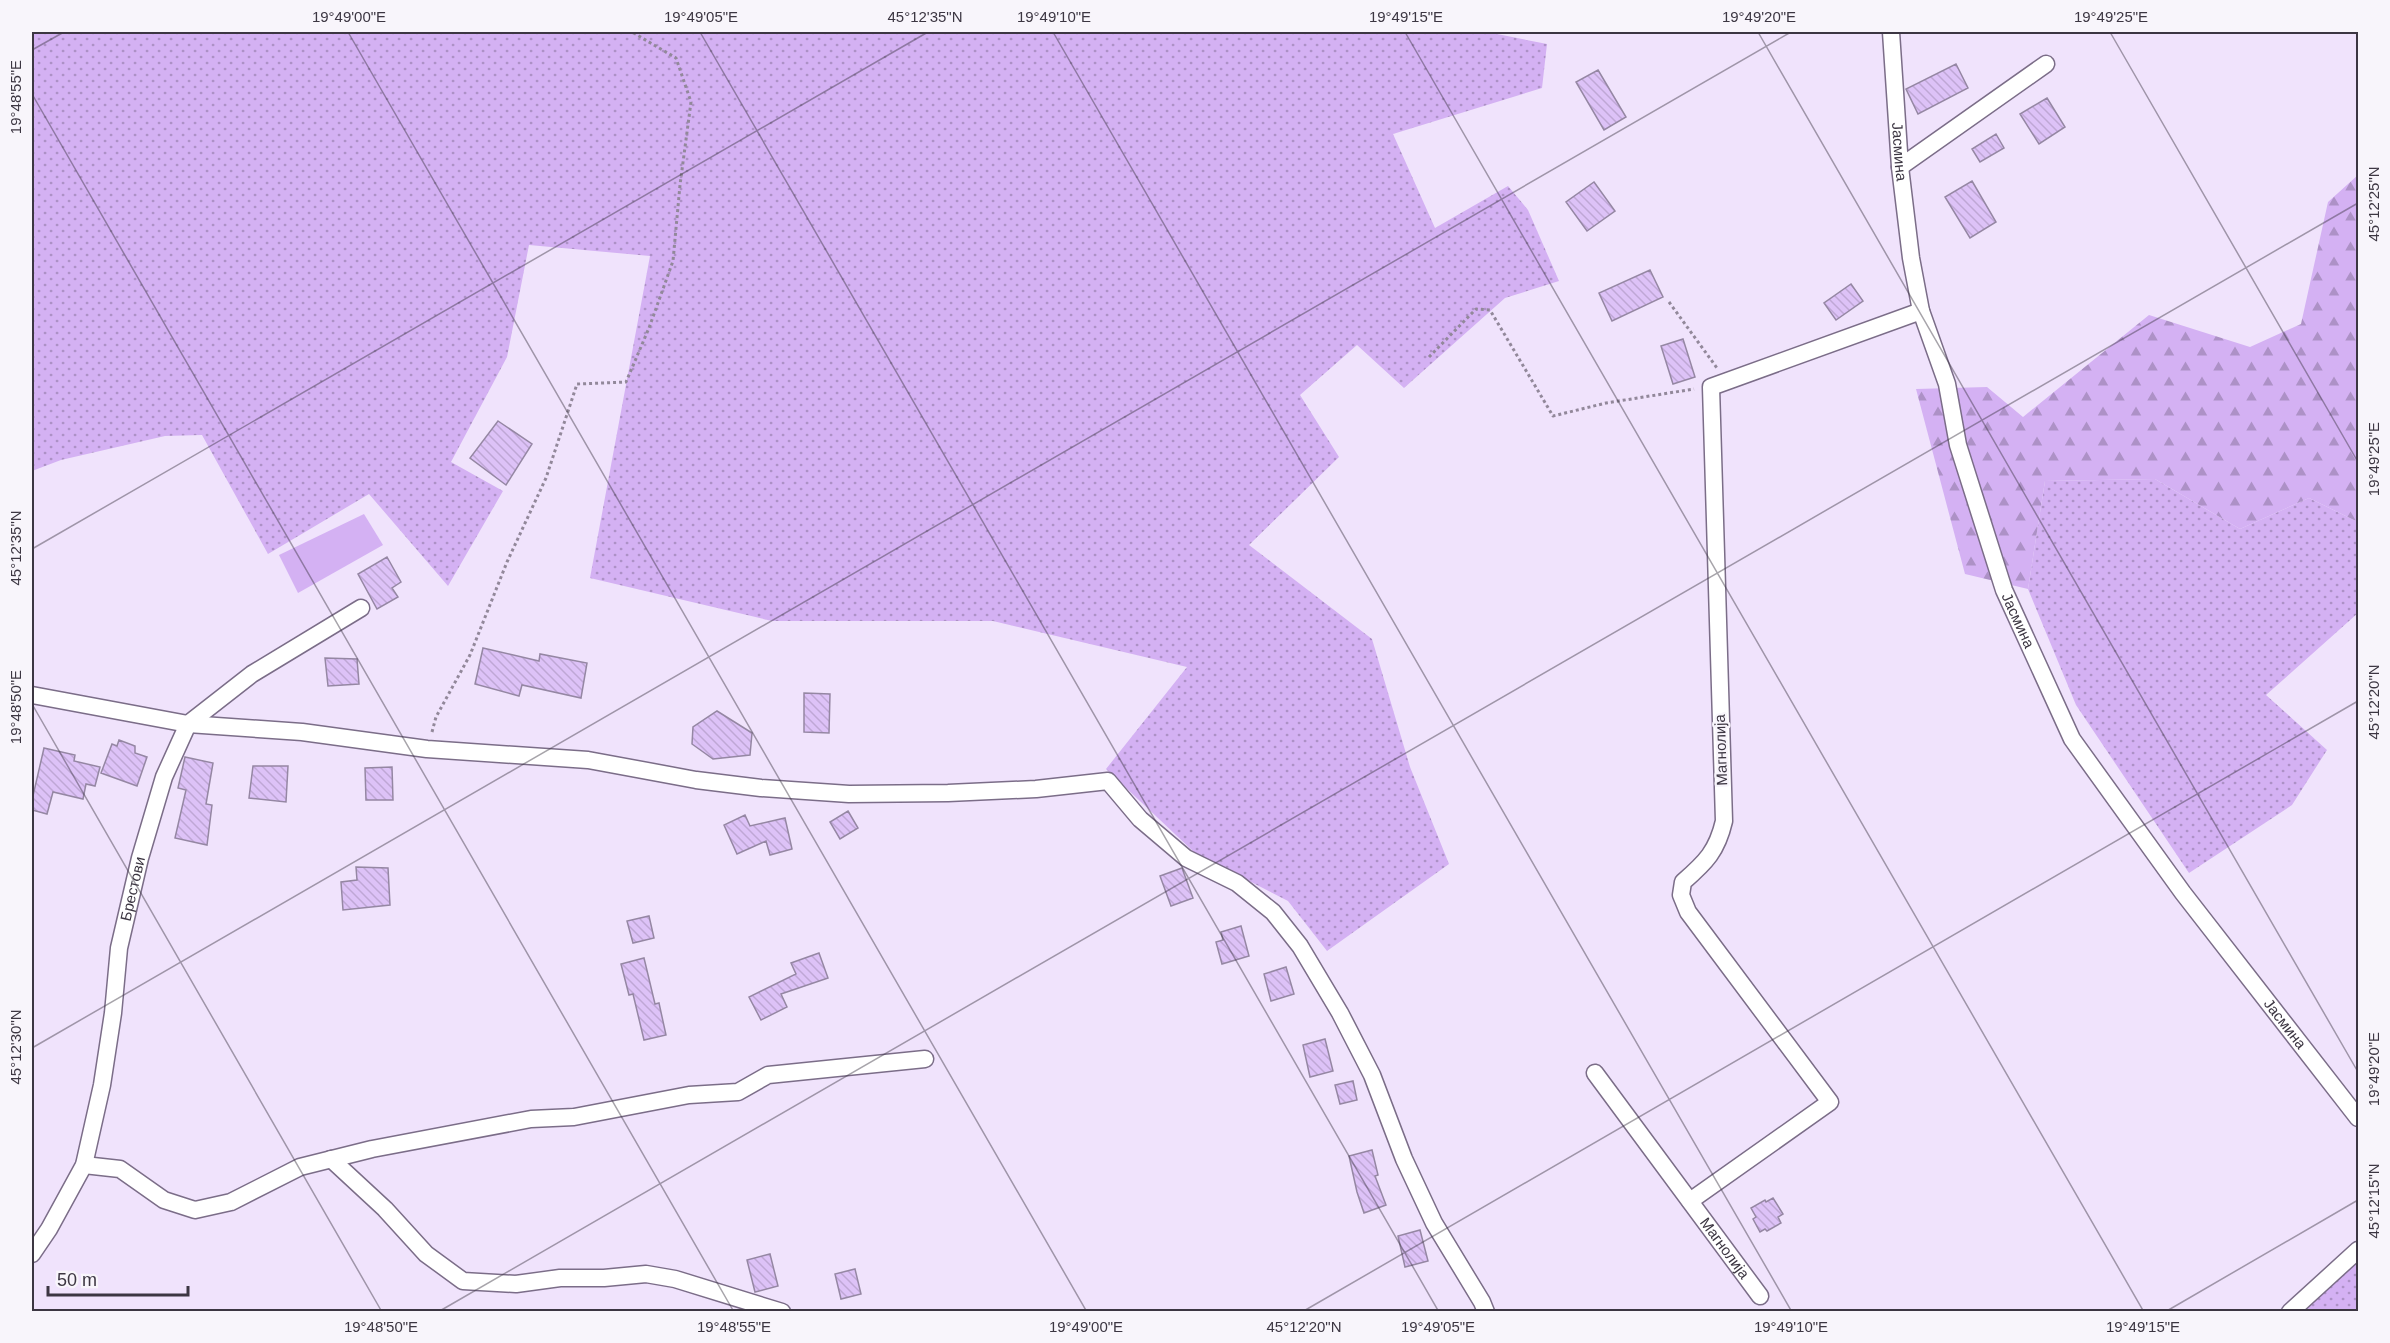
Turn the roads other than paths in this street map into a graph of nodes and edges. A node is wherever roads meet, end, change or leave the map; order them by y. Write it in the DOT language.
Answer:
graph roads {
  1 [pos="1891,32"];
  2 [pos="2046,64"];
  3 [pos="1900,166"];
  4 [pos="1921,310"];
  5 [pos="362,608"];
  6 [pos="32,695"];
  7 [pos="188,724"];
  8 [pos="926,1059"];
  9 [pos="1595,1074"];
  10 [pos="2358,1118"];
  11 [pos="331,1159"];
  12 [pos="84,1165"];
  13 [pos="1689,1201"];
  14 [pos="2358,1250"];
  15 [pos="32,1254"];
  16 [pos="1760,1296"];
  17 [pos="782,1311"];
  18 [pos="1486,1311"];
  19 [pos="2290,1311"];
  1 -- 3 [label="street, Јасмина"];
  2 -- 3 [label="street"];
  3 -- 4 [label="street, Јасмина"];
  4 -- 10 [label="street, Јасмина"];
  4 -- 13 [label="street, Магнолија"];
  5 -- 7 [label="street, Брестови"];
  6 -- 7 [label="street"];
  7 -- 12 [label="street, Брестови"];
  7 -- 18 [label="street"];
  8 -- 11 [label="street"];
  9 -- 13 [label="street, Магнолија"];
  11 -- 12 [label="street"];
  11 -- 17 [label="street"];
  12 -- 15 [label="street, Брестови"];
  13 -- 16 [label="street, Магнолија"];
  14 -- 19 [label="street"];
}
